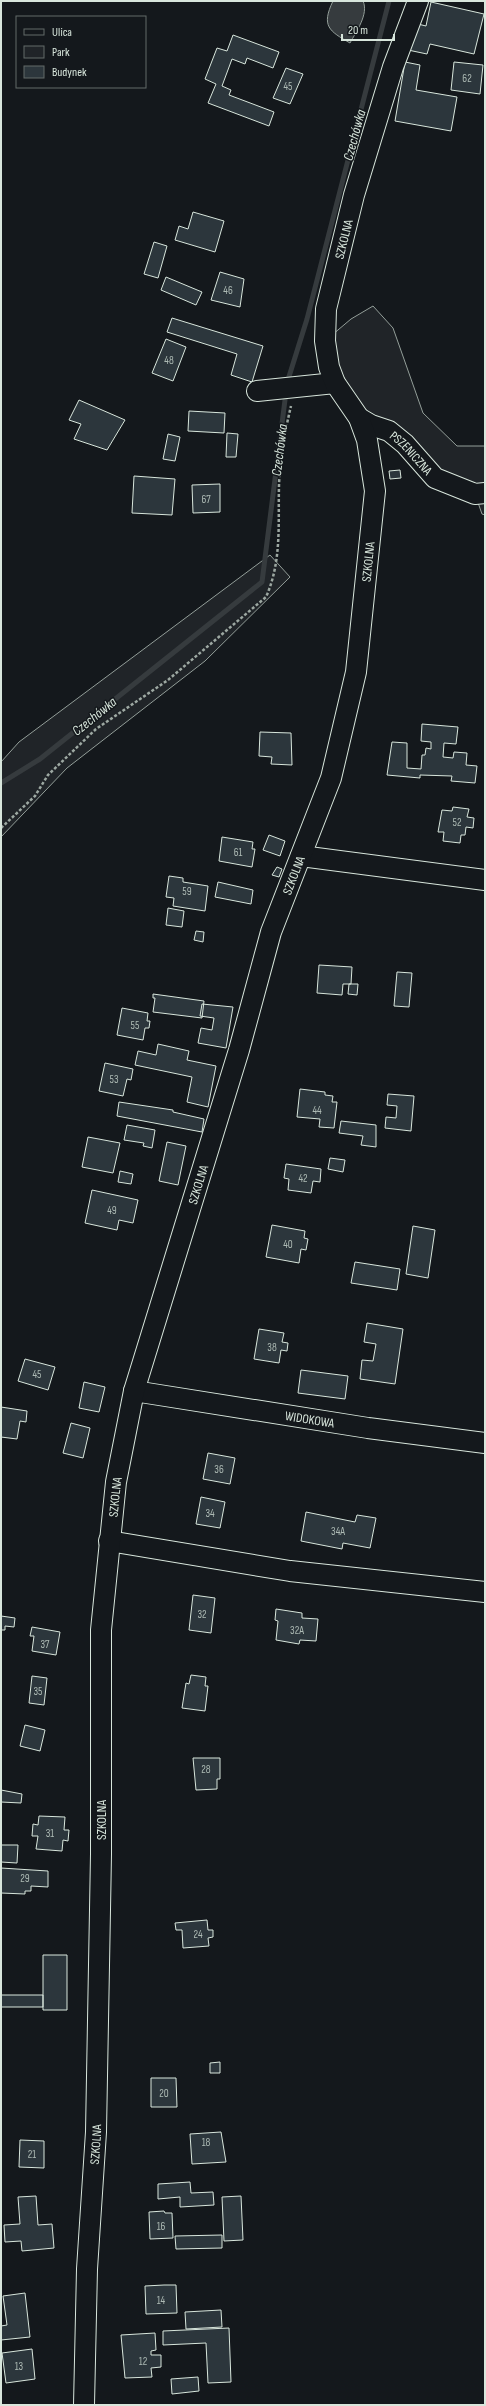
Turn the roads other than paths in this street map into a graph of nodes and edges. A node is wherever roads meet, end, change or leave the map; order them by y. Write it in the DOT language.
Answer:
graph roads {
  1 [pos="418,1"];
  2 [pos="335,383"];
  3 [pos="257,391"];
  4 [pos="359,418"];
  5 [pos="485,493"];
  6 [pos="301,856"];
  7 [pos="485,880"];
  8 [pos="134,1391"];
  9 [pos="485,1443"];
  10 [pos="109,1541"];
  11 [pos="485,1592"];
  12 [pos="84,2405"];
  1 -- 2 [label="street, SZKOLNA"];
  2 -- 3 [label="street"];
  2 -- 4 [label="street, SZKOLNA"];
  4 -- 5 [label="street, PSZENICZNA"];
  4 -- 6 [label="street, SZKOLNA"];
  6 -- 7 [label="street"];
  6 -- 8 [label="street, SZKOLNA"];
  8 -- 9 [label="street, WIDOKOWA"];
  8 -- 10 [label="street, SZKOLNA"];
  10 -- 11 [label="street"];
  10 -- 12 [label="street, SZKOLNA"];
}
